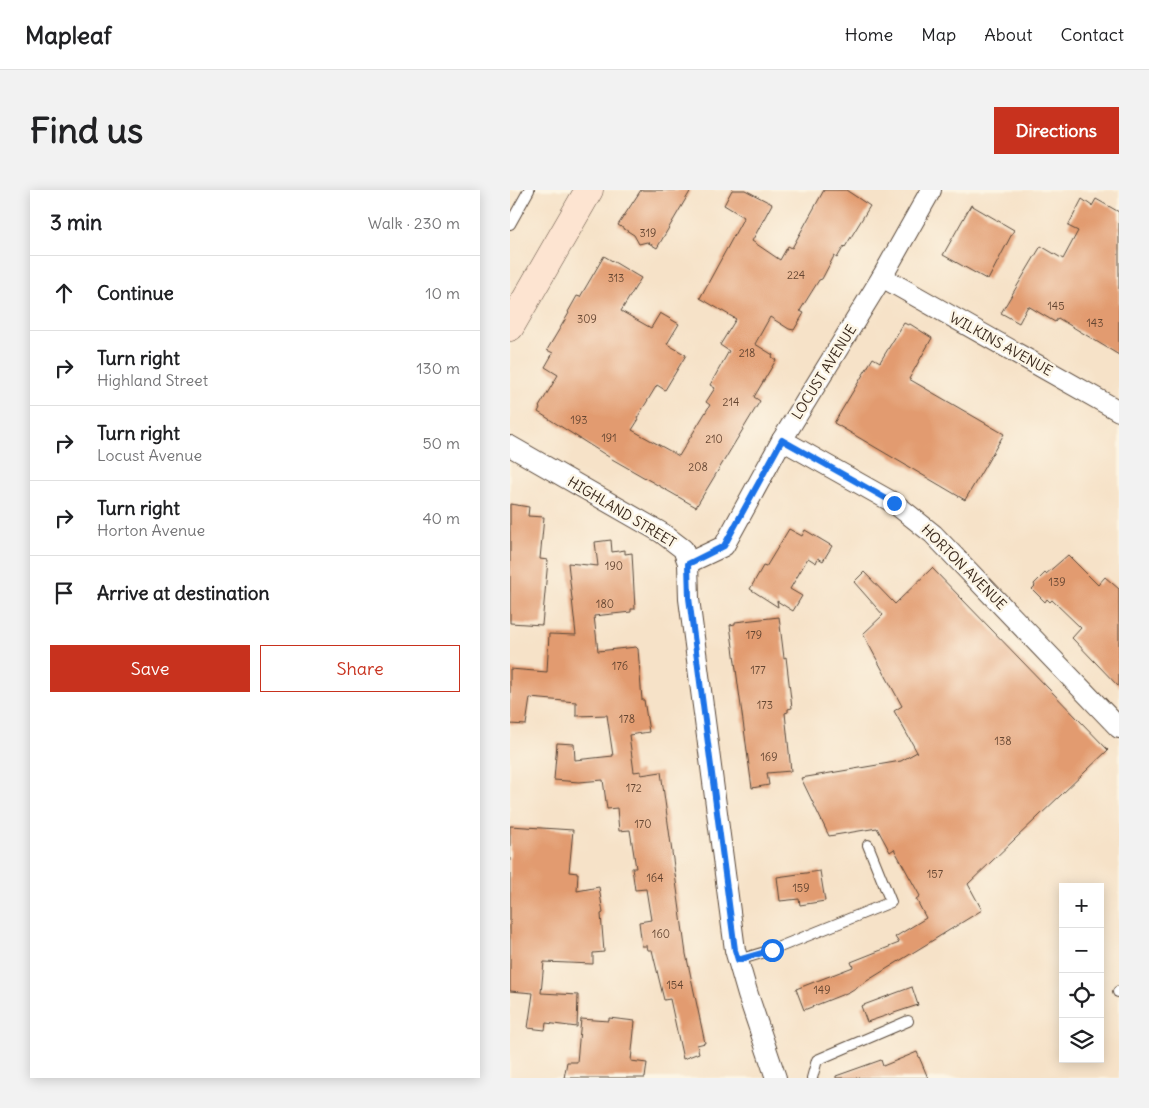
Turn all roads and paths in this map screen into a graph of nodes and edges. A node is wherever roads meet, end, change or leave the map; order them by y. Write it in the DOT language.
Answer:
graph roads {
  1 [pos="529,190"];
  2 [pos="931,190"];
  3 [pos="587,191"];
  4 [pos="510,224"];
  5 [pos="882,277"];
  6 [pos="510,327"];
  7 [pos="1119,411"];
  8 [pos="782,440"];
  9 [pos="510,446"];
  10 [pos="688,564"];
  11 [pos="1119,728"];
  12 [pos="868,845"];
  13 [pos="738,960"];
  14 [pos="908,1021"];
  15 [pos="776,1078"];
  16 [pos="812,1078"];
  1 -- 4 [label="lane"];
  2 -- 5 [label="street, LOCUST AVENUE"];
  3 -- 6 [label="street"];
  5 -- 7 [label="street, WILKINS AVENUE"];
  5 -- 8 [label="street, LOCUST AVENUE"];
  8 -- 10 [label="street, LOCUST AVENUE"];
  8 -- 11 [label="street, HORTON AVENUE"];
  9 -- 10 [label="street, HIGHLAND STREET"];
  10 -- 13 [label="street, HIGHLAND STREET"];
  12 -- 13 [label="lane"];
  13 -- 15 [label="street, HIGHLAND STREET"];
  14 -- 16 [label="lane"];
}
